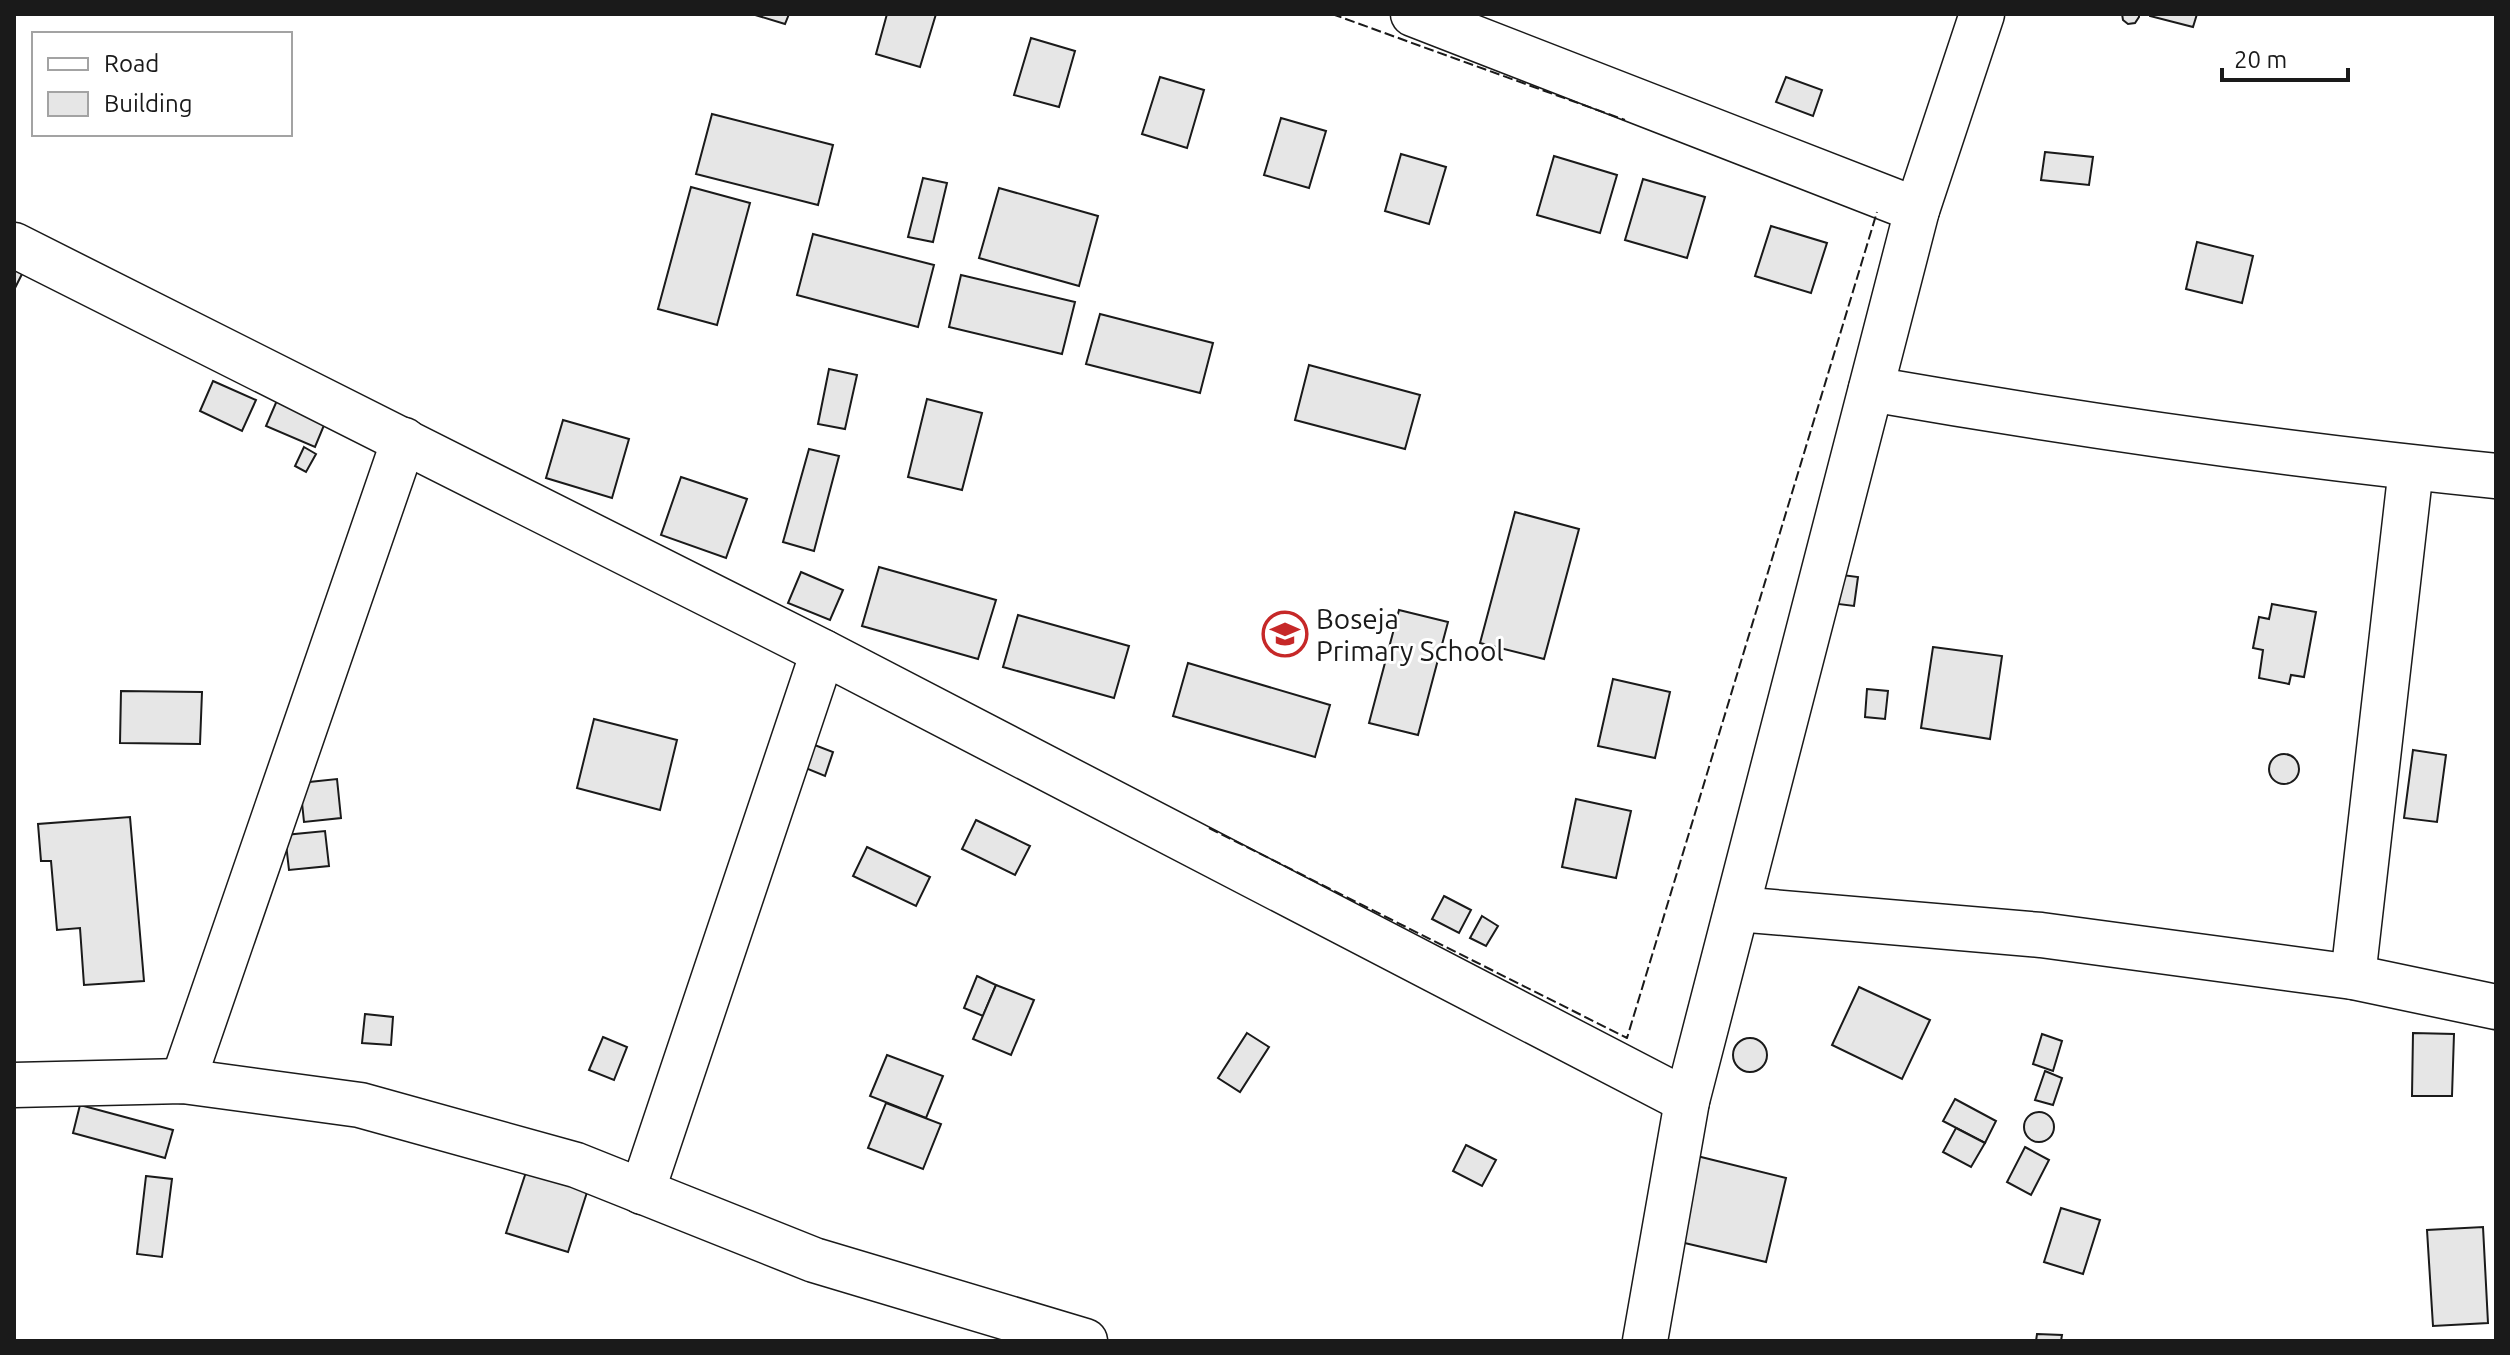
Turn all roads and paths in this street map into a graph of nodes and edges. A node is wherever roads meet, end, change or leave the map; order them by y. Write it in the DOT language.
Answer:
graph roads {
  1 [pos="1413,14"];
  2 [pos="1982,14"];
  3 [pos="1917,210"];
  4 [pos="14,245"];
  5 [pos="1871,389"];
  6 [pos="404,440"];
  7 [pos="2411,468"];
  8 [pos="2496,476"];
  9 [pos="823,652"];
  10 [pos="1737,909"];
  11 [pos="2353,977"];
  12 [pos="2496,1007"];
  13 [pos="183,1081"];
  14 [pos="14,1085"];
  15 [pos="1687,1101"];
  16 [pos="642,1192"];
  17 [pos="1085,1341"];
  18 [pos="1645,1341"];
  1 -- 3 [label="street"];
  2 -- 3 [label="street"];
  3 -- 5 [label="street"];
  4 -- 6 [label="street"];
  5 -- 7 [label="street"];
  5 -- 10 [label="street"];
  6 -- 9 [label="street"];
  6 -- 13 [label="street"];
  7 -- 8 [label="street"];
  7 -- 11 [label="street"];
  9 -- 15 [label="street"];
  9 -- 16 [label="street"];
  10 -- 11 [label="street"];
  10 -- 15 [label="street"];
  11 -- 12 [label="street"];
  13 -- 14 [label="street"];
  13 -- 16 [label="street"];
  15 -- 18 [label="street"];
  16 -- 17 [label="street"];
}
